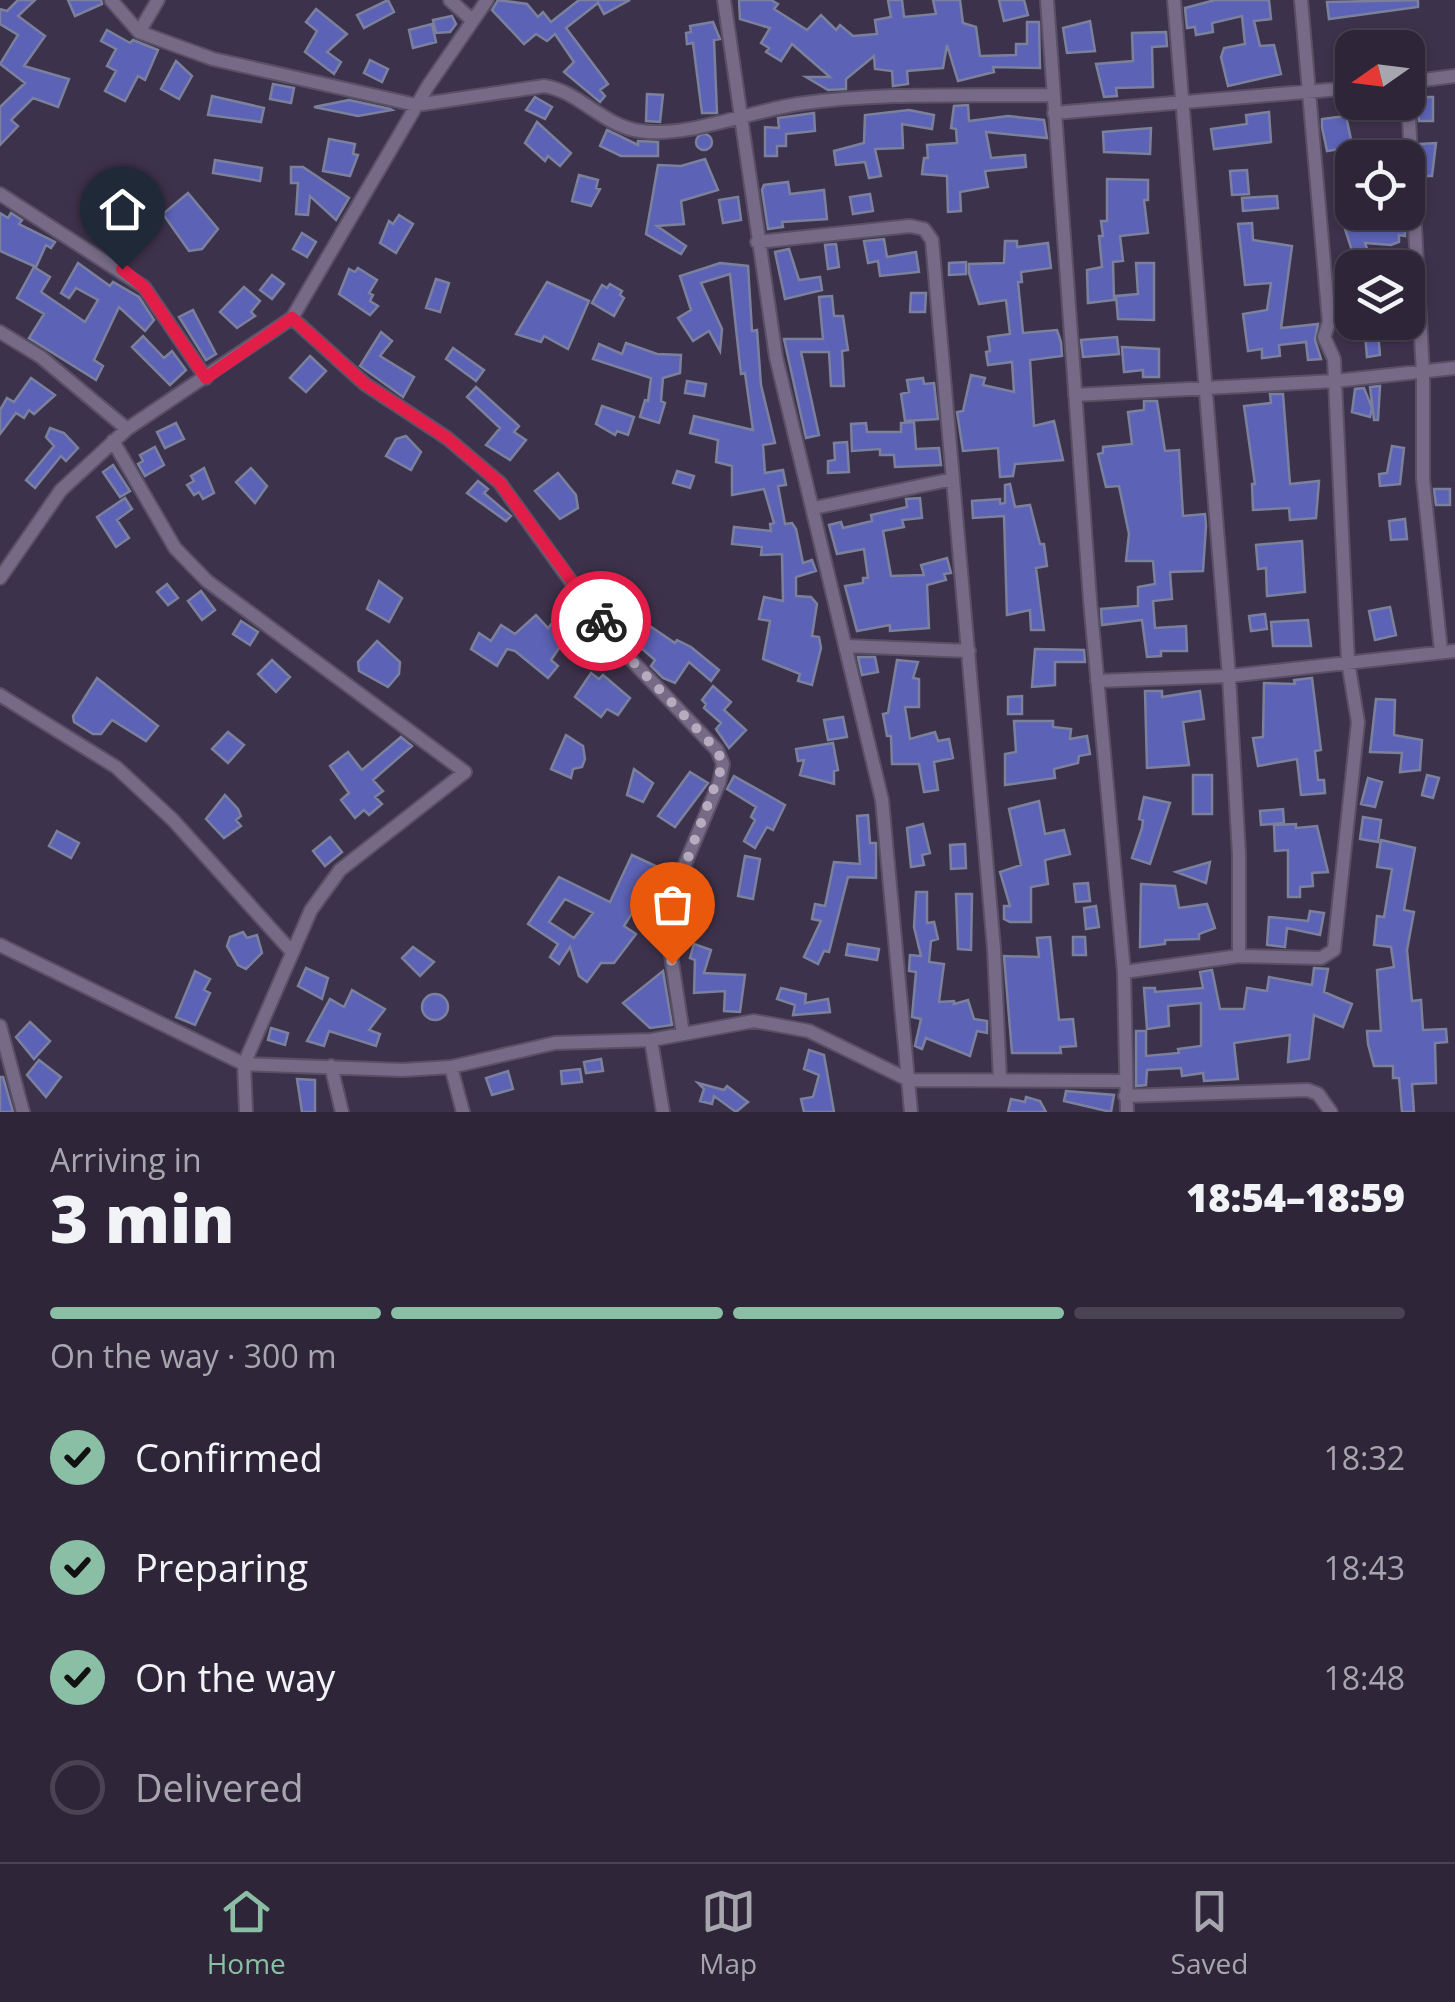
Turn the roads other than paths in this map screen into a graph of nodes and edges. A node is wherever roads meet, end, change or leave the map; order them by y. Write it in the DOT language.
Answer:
graph roads {
  1 [pos="111,0"];
  2 [pos="158,0"];
  3 [pos="450,0"];
  4 [pos="487,0"];
  5 [pos="724,0"];
  6 [pos="1047,0"];
  7 [pos="1174,0"];
  8 [pos="1301,0"];
  9 [pos="472,20"];
  10 [pos="139,32"];
  11 [pos="1455,76"];
  12 [pos="1425,80"];
  13 [pos="1335,90"];
  14 [pos="1308,94"];
  15 [pos="1052,95"];
  16 [pos="1183,102"];
  17 [pos="416,105"];
  18 [pos="1054,114"];
  19 [pos="739,115"];
  20 [pos="1409,120"];
  21 [pos="0,194"];
  22 [pos="756,242"];
  23 [pos="292,318"];
  24 [pos="0,332"];
  25 [pos="1455,368"];
  26 [pos="1423,373"];
  27 [pos="206,378"];
  28 [pos="1335,381"];
  29 [pos="1206,385"];
  30 [pos="1075,395"];
  31 [pos="127,429"];
  32 [pos="113,441"];
  33 [pos="953,480"];
  34 [pos="814,508"];
  35 [pos="0,578"];
  36 [pos="846,646"];
  37 [pos="969,650"];
  38 [pos="1448,651"];
  39 [pos="1348,662"];
  40 [pos="1229,676"];
  41 [pos="1097,681"];
  42 [pos="0,694"];
  43 [pos="0,945"];
  44 [pos="292,952"];
  45 [pos="1240,956"];
  46 [pos="1124,972"];
  47 [pos="0,1026"];
  48 [pos="682,1034"];
  49 [pos="651,1040"];
  50 [pos="5,1059"];
  51 [pos="244,1064"];
  52 [pos="331,1066"];
  53 [pos="451,1067"];
  54 [pos="909,1080"];
  55 [pos="1000,1080"];
  56 [pos="1124,1081"];
  57 [pos="1125,1096"];
  58 [pos="24,1112"];
  59 [pos="246,1112"];
  60 [pos="342,1112"];
  61 [pos="463,1112"];
  62 [pos="664,1112"];
  63 [pos="912,1112"];
  64 [pos="1127,1112"];
  65 [pos="1331,1112"];
  1 -- 10 [label="street"];
  2 -- 10 [label="street"];
  3 -- 9 [label="street"];
  4 -- 9 [label="street"];
  5 -- 19 [label="street"];
  6 -- 15 [label="street"];
  7 -- 16 [label="street"];
  8 -- 14 [label="street"];
  9 -- 17 [label="street"];
  10 -- 17 [label="street"];
  11 -- 12 [label="street"];
  13 -- 14 [label="street"];
  14 -- 16 [label="street"];
  14 -- 28 [label="street"];
  15 -- 18 [label="street"];
  15 -- 19 [label="street"];
  16 -- 18 [label="street"];
  16 -- 29 [label="street"];
  17 -- 19 [label="street"];
  17 -- 23 [label="street"];
  18 -- 30 [label="street"];
  19 -- 22 [label="street"];
  20 -- 26 [label="street"];
  21 -- 27 [label="street"];
  22 -- 33 [label="street"];
  22 -- 34 [label="street"];
  23 -- 27 [label="street"];
  23 -- 48 [label="street"];
  24 -- 31 [label="street"];
  25 -- 26 [label="street"];
  26 -- 28 [label="street"];
  26 -- 38 [label="street"];
  27 -- 31 [label="street"];
  28 -- 29 [label="street"];
  28 -- 39 [label="street"];
  29 -- 30 [label="street"];
  29 -- 40 [label="street"];
  30 -- 41 [label="street"];
  31 -- 32 [label="street"];
  32 -- 35 [label="street"];
  32 -- 44 [label="street"];
  33 -- 34 [label="street"];
  33 -- 37 [label="street"];
  34 -- 36 [label="street"];
  36 -- 37 [label="street"];
  36 -- 54 [label="street"];
  37 -- 55 [label="street"];
  38 -- 39 [label="street"];
  39 -- 40 [label="street"];
  39 -- 45 [label="street"];
  40 -- 41 [label="street"];
  40 -- 45 [label="street"];
  41 -- 46 [label="street"];
  42 -- 44 [label="street"];
  43 -- 51 [label="street"];
  44 -- 51 [label="street"];
  45 -- 46 [label="street"];
  46 -- 56 [label="street"];
  47 -- 50 [label="street"];
  48 -- 49 [label="street"];
  48 -- 54 [label="street"];
  49 -- 53 [label="street"];
  49 -- 62 [label="street"];
  50 -- 58 [label="street"];
  51 -- 52 [label="street"];
  51 -- 59 [label="street"];
  52 -- 53 [label="street"];
  52 -- 60 [label="street"];
  53 -- 61 [label="street"];
  54 -- 55 [label="street"];
  54 -- 63 [label="street"];
  55 -- 56 [label="street"];
  56 -- 57 [label="street"];
  57 -- 64 [label="street"];
  57 -- 65 [label="street"];
}
